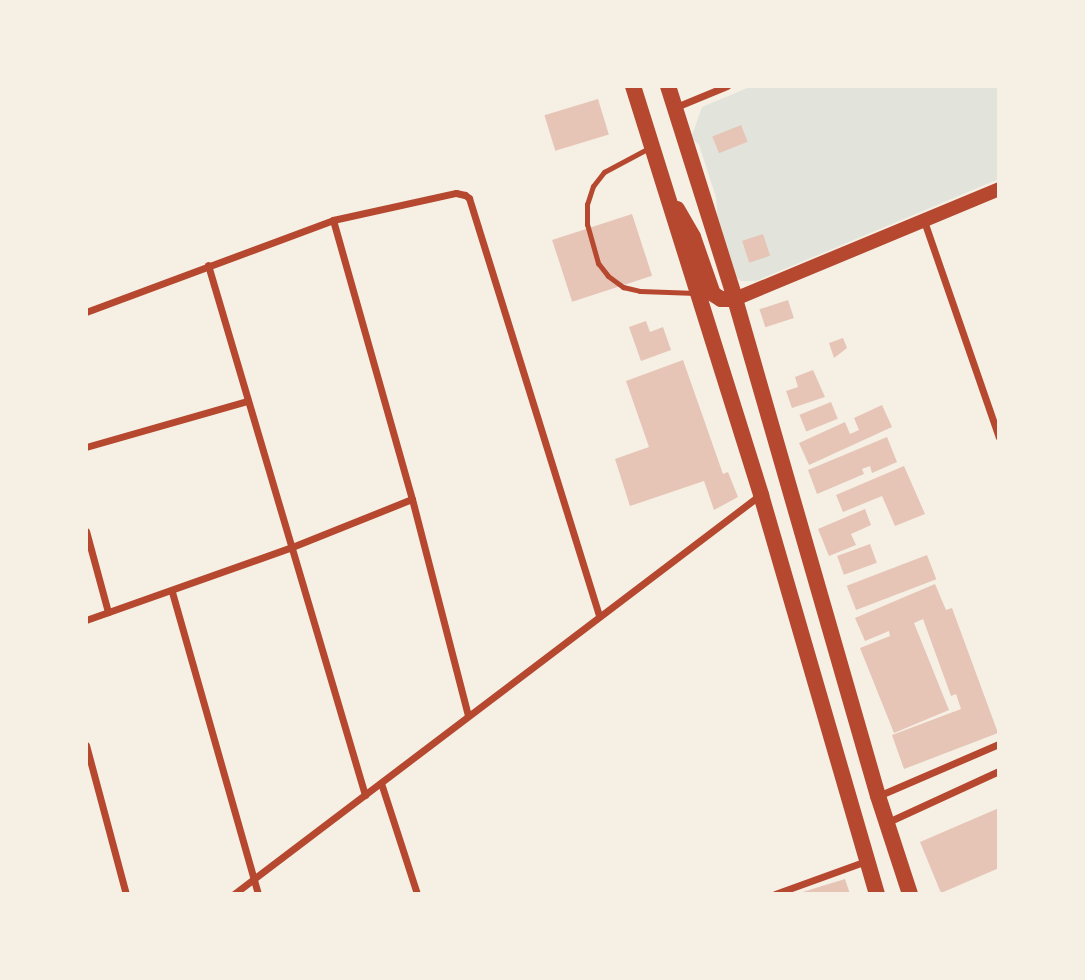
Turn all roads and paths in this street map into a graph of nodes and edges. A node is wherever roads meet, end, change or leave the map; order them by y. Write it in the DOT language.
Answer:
graph roads {
  1 [pos="633,86"];
  2 [pos="659,86"];
  3 [pos="668,86"];
  4 [pos="727,86"];
  5 [pos="676,107"];
  6 [pos="652,146"];
  7 [pos="665,189"];
  8 [pos="999,189"];
  9 [pos="333,220"];
  10 [pos="924,220"];
  11 [pos="208,265"];
  12 [pos="696,293"];
  13 [pos="735,299"];
  14 [pos="86,312"];
  15 [pos="248,401"];
  16 [pos="999,437"];
  17 [pos="86,447"];
  18 [pos="761,495"];
  19 [pos="412,499"];
  20 [pos="86,531"];
  21 [pos="292,547"];
  22 [pos="172,592"];
  23 [pos="108,612"];
  24 [pos="600,615"];
  25 [pos="86,620"];
  26 [pos="467,715"];
  27 [pos="999,744"];
  28 [pos="86,745"];
  29 [pos="999,771"];
  30 [pos="381,783"];
  31 [pos="365,794"];
  32 [pos="878,796"];
  33 [pos="887,822"];
  34 [pos="867,861"];
  35 [pos="254,878"];
  36 [pos="126,894"];
  37 [pos="234,894"];
  38 [pos="258,894"];
  39 [pos="417,894"];
  40 [pos="775,894"];
  41 [pos="877,894"];
  42 [pos="910,894"];
  1 -- 6 [label="main road"];
  2 -- 5 [label="main road"];
  3 -- 5 [label="main road"];
  4 -- 5 [label="street"];
  5 -- 13 [label="main road"];
  6 -- 7 [label="main road"];
  6 -- 12 [label="lane"];
  7 -- 12 [label="main road"];
  7 -- 13 [label="main road"];
  8 -- 10 [label="main road"];
  9 -- 11 [label="street"];
  9 -- 19 [label="street"];
  9 -- 24 [label="street"];
  10 -- 13 [label="main road"];
  10 -- 16 [label="street"];
  11 -- 14 [label="street"];
  11 -- 15 [label="street"];
  12 -- 18 [label="main road"];
  13 -- 32 [label="main road"];
  15 -- 17 [label="street"];
  15 -- 21 [label="street"];
  18 -- 24 [label="street"];
  18 -- 34 [label="main road"];
  19 -- 21 [label="street"];
  19 -- 26 [label="street"];
  20 -- 23 [label="street"];
  21 -- 22 [label="street"];
  21 -- 31 [label="street"];
  22 -- 23 [label="street"];
  22 -- 35 [label="street"];
  23 -- 25 [label="street"];
  24 -- 26 [label="street"];
  26 -- 30 [label="street"];
  27 -- 32 [label="street"];
  28 -- 36 [label="street"];
  29 -- 33 [label="street"];
  30 -- 31 [label="street"];
  30 -- 39 [label="street"];
  31 -- 35 [label="street"];
  32 -- 33 [label="main road"];
  33 -- 42 [label="main road"];
  34 -- 40 [label="street"];
  34 -- 41 [label="main road"];
  35 -- 37 [label="street"];
  35 -- 38 [label="street"];
}
